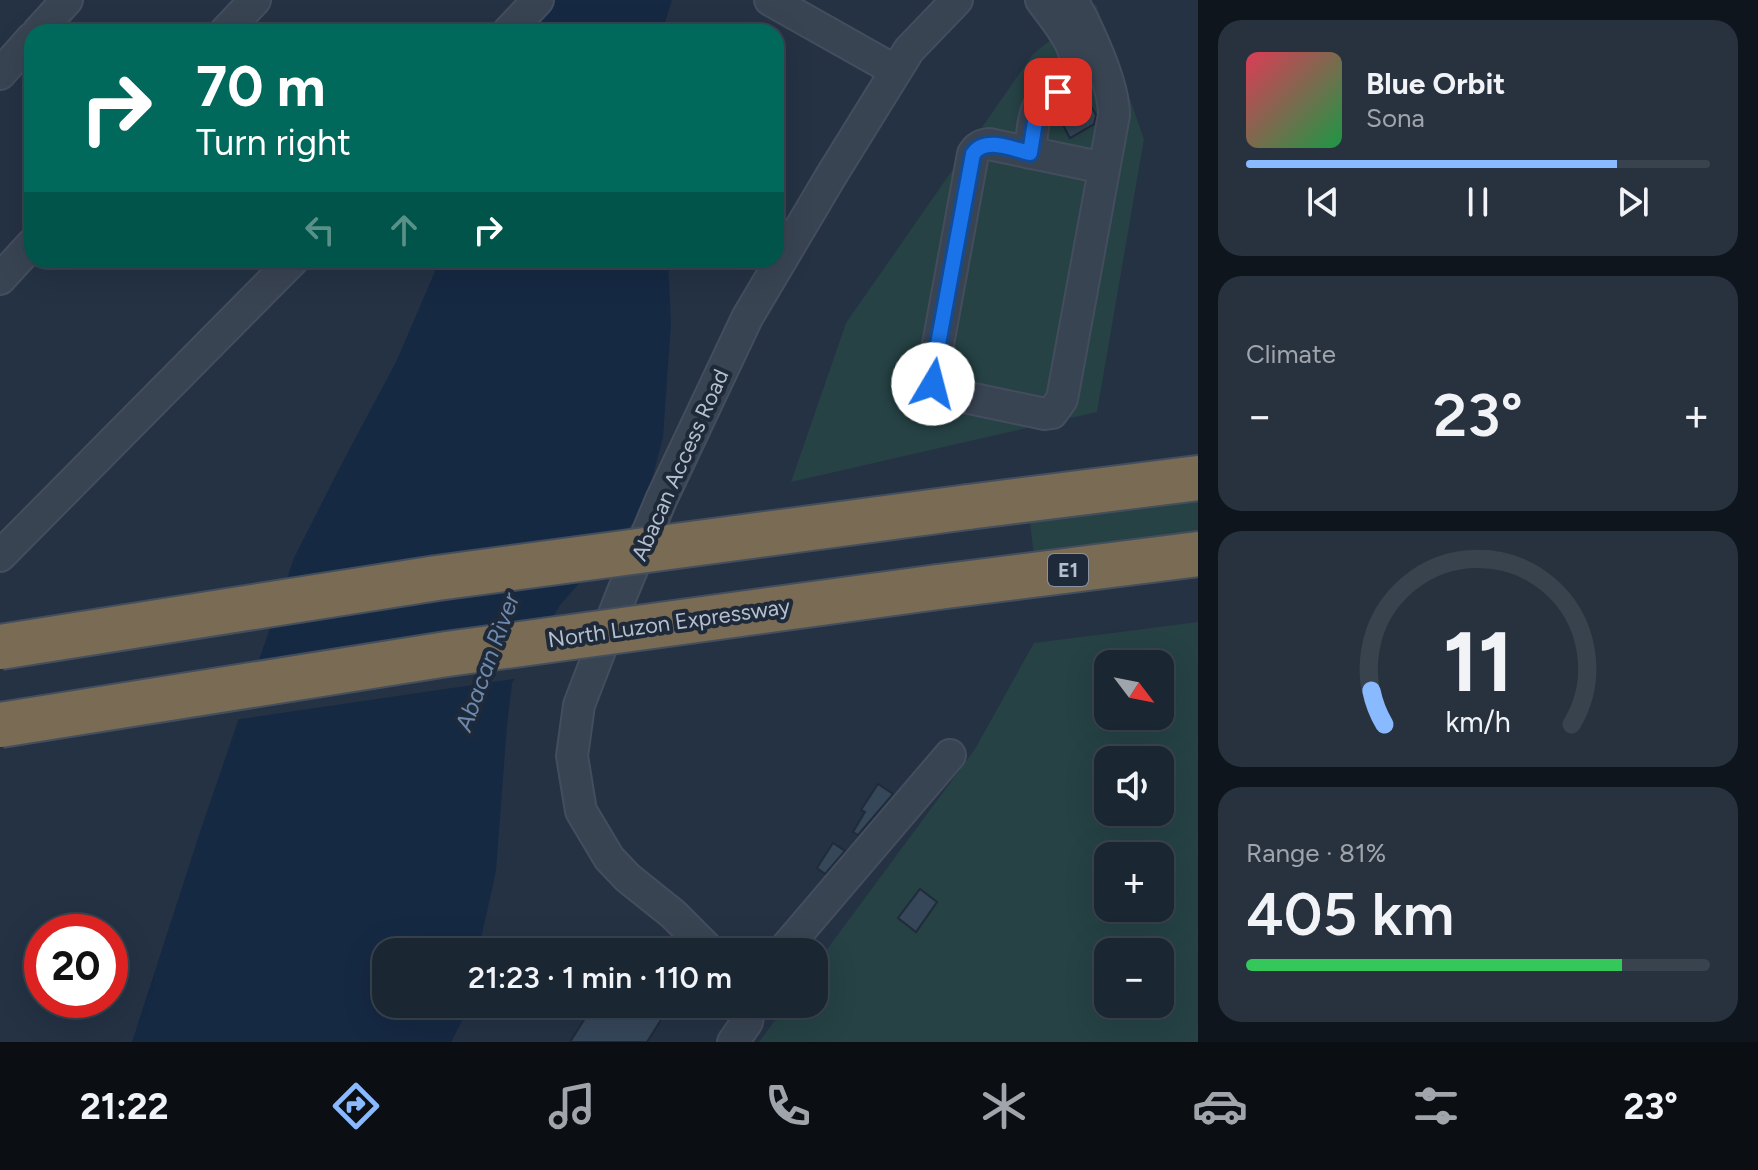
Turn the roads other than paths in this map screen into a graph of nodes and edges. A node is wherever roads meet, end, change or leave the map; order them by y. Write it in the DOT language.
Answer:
graph roads {
  1 [pos="67,0"];
  2 [pos="255,0"];
  3 [pos="538,0"];
  4 [pos="770,0"];
  5 [pos="957,0"];
  6 [pos="1041,0"];
  7 [pos="1072,0"];
  8 [pos="45,24"];
  9 [pos="232,24"];
  10 [pos="516,24"];
  11 [pos="24,47"];
  12 [pos="896,71"];
  13 [pos="0,74"];
  14 [pos="1030,153"];
  15 [pos="1104,168"];
  16 [pos="24,253"];
  17 [pos="784,255"];
  18 [pos="285,268"];
  19 [pos="777,268"];
  20 [pos="0,279"];
  21 [pos="1198,478"];
  22 [pos="1198,554"];
  23 [pos="0,556"];
  24 [pos="0,647"];
  25 [pos="0,725"];
  26 [pos="950,755"];
  27 [pos="697,938"];
  28 [pos="794,938"];
  29 [pos="748,1018"];
  30 [pos="733,1042"];
  1 -- 8 [label="street"];
  2 -- 9 [label="street"];
  3 -- 10 [label="street"];
  4 -- 12 [label="street"];
  5 -- 12 [label="street, Abacan Access Road"];
  6 -- 14 [label="street"];
  7 -- 15 [label="street"];
  11 -- 13 [label="street"];
  12 -- 17 [label="street, Abacan Access Road"];
  14 -- 15 [label="street"];
  14 -- 15 [label="street"];
  16 -- 20 [label="street"];
  18 -- 23 [label="street"];
  19 -- 27 [label="street, Abacan Access Road"];
  21 -- 24 [label="highway, bridge"];
  22 -- 25 [label="highway, North Luzon Expressway / E1, bridge"];
  26 -- 28 [label="street"];
  29 -- 30 [label="street"];
}
